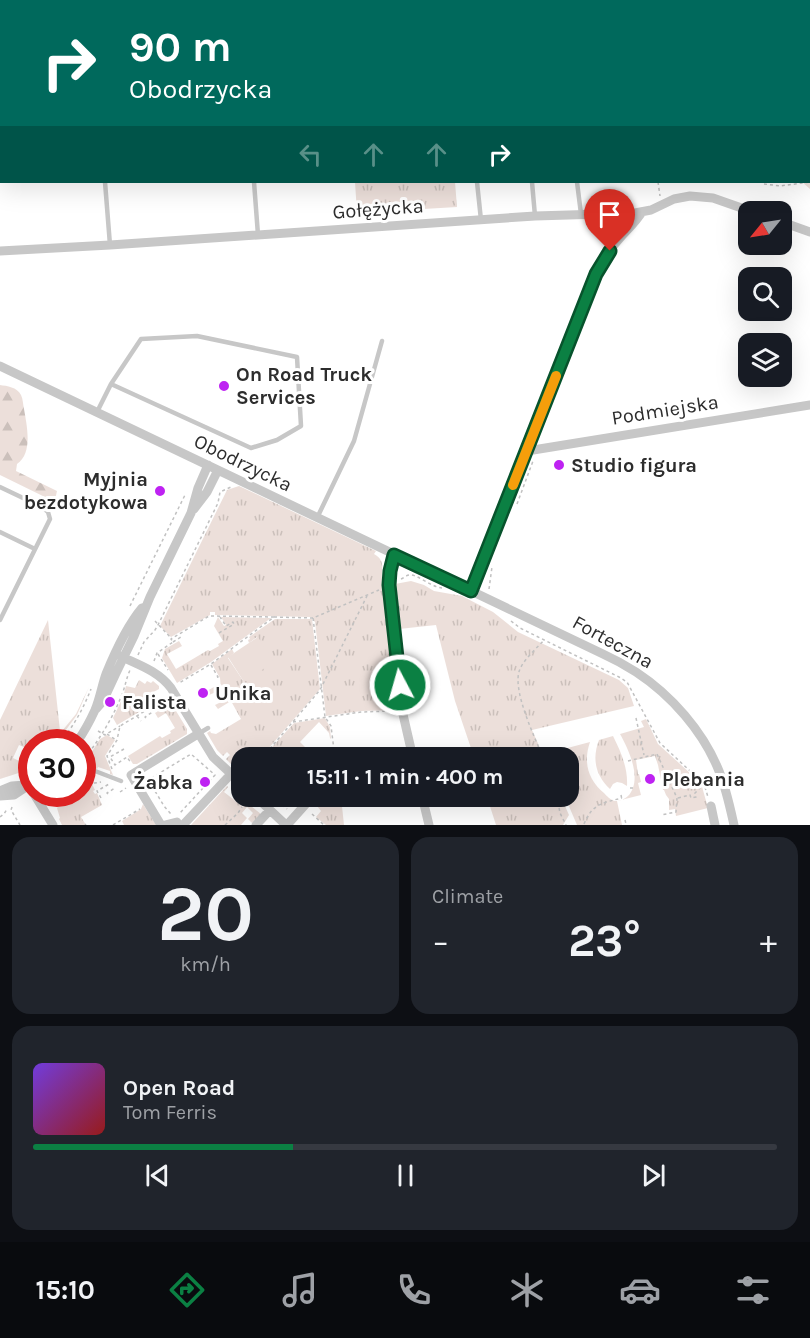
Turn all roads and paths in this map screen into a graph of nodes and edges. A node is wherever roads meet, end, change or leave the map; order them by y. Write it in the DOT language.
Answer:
graph roads {
  1 [pos="105,183"];
  2 [pos="254,183"];
  3 [pos="477,183"];
  4 [pos="532,183"];
  5 [pos="577,183"];
  6 [pos="658,183"];
  7 [pos="766,183"];
  8 [pos="802,183"];
  9 [pos="661,206"];
  10 [pos="738,206"];
  11 [pos="642,212"];
  12 [pos="581,214"];
  13 [pos="535,216"];
  14 [pos="481,220"];
  15 [pos="792,226"];
  16 [pos="810,232"];
  17 [pos="258,235"];
  18 [pos="110,245"];
  19 [pos="0,251"];
  20 [pos="382,341"];
  21 [pos="0,366"];
  22 [pos="111,384"];
  23 [pos="810,405"];
  24 [pos="96,412"];
  25 [pos="538,449"];
  26 [pos="527,451"];
  27 [pos="208,465"];
  28 [pos="218,470"];
  29 [pos="0,487"];
  30 [pos="220,492"];
  31 [pos="516,505"];
  32 [pos="191,513"];
  33 [pos="317,518"];
  34 [pos="0,532"];
  35 [pos="35,549"];
  36 [pos="394,555"];
  37 [pos="492,564"];
  38 [pos="389,585"];
  39 [pos="441,588"];
  40 [pos="471,591"];
  41 [pos="492,594"];
  42 [pos="367,595"];
  43 [pos="150,597"];
  44 [pos="219,616"];
  45 [pos="274,617"];
  46 [pos="313,618"];
  47 [pos="0,620"];
  48 [pos="155,621"];
  49 [pos="512,622"];
  50 [pos="158,625"];
  51 [pos="550,628"];
  52 [pos="219,633"];
  53 [pos="182,639"];
  54 [pos="172,640"];
  55 [pos="544,640"];
  56 [pos="158,653"];
  57 [pos="122,657"];
  58 [pos="134,662"];
  59 [pos="211,664"];
  60 [pos="149,669"];
  61 [pos="215,678"];
  62 [pos="174,686"];
  63 [pos="322,688"];
  64 [pos="156,704"];
  65 [pos="96,709"];
  66 [pos="402,710"];
  67 [pos="137,715"];
  68 [pos="325,717"];
  69 [pos="146,718"];
  70 [pos="636,718"];
  71 [pos="141,721"];
  72 [pos="293,722"];
  73 [pos="120,726"];
  74 [pos="208,728"];
  75 [pos="85,729"];
  76 [pos="98,731"];
  77 [pos="102,733"];
  78 [pos="107,733"];
  79 [pos="198,734"];
  80 [pos="117,740"];
  81 [pos="96,743"];
  82 [pos="271,747"];
  83 [pos="334,747"];
  84 [pos="410,747"];
  85 [pos="539,747"];
  86 [pos="124,749"];
  87 [pos="645,757"];
  88 [pos="628,761"];
  89 [pos="140,770"];
  90 [pos="96,771"];
  91 [pos="231,774"];
  92 [pos="119,780"];
  93 [pos="148,780"];
  94 [pos="101,782"];
  95 [pos="96,783"];
  96 [pos="704,784"];
  97 [pos="18,786"];
  98 [pos="116,787"];
  99 [pos="125,789"];
  100 [pos="0,791"];
  101 [pos="120,792"];
  102 [pos="18,793"];
  103 [pos="108,794"];
  104 [pos="0,796"];
  105 [pos="144,797"];
  106 [pos="622,798"];
  107 [pos="677,798"];
  108 [pos="711,806"];
  109 [pos="12,807"];
  110 [pos="42,807"];
  111 [pos="242,807"];
  112 [pos="267,807"];
  113 [pos="285,807"];
  114 [pos="303,807"];
  115 [pos="305,807"];
  116 [pos="425,807"];
  117 [pos="559,807"];
  118 [pos="7,809"];
  119 [pos="270,810"];
  120 [pos="286,812"];
  121 [pos="661,815"];
  122 [pos="0,817"];
  123 [pos="120,820"];
  124 [pos="625,820"];
  125 [pos="180,823"];
  126 [pos="584,824"];
  127 [pos="20,825"];
  128 [pos="53,825"];
  129 [pos="113,825"];
  130 [pos="123,825"];
  131 [pos="163,825"];
  132 [pos="225,825"];
  133 [pos="256,825"];
  134 [pos="286,825"];
  135 [pos="324,825"];
  136 [pos="429,825"];
  137 [pos="566,825"];
  138 [pos="626,825"];
  139 [pos="715,825"];
  140 [pos="734,825"];
  1 -- 18 [label="lane"];
  2 -- 17 [label="lane"];
  3 -- 14 [label="lane"];
  4 -- 13 [label="lane"];
  5 -- 12 [label="lane"];
  6 -- 9 [label="path"];
  7 -- 8 [label="path"];
  9 -- 10 [label="street, Gołężycka"];
  9 -- 11 [label="street, Gołężycka"];
  11 -- 12 [label="street, Gołężycka"];
  11 -- 26 [label="street"];
  12 -- 13 [label="street, Gołężycka"];
  13 -- 14 [label="street, Gołężycka"];
  14 -- 17 [label="street, Gołężycka"];
  15 -- 16 [label="street"];
  17 -- 18 [label="street, Gołężycka"];
  18 -- 19 [label="street, Gołężycka"];
  20 -- 33 [label="lane"];
  21 -- 24 [label="street, Obodrzycka"];
  22 -- 22 [label="lane"];
  22 -- 24 [label="lane"];
  23 -- 25 [label="street, Podmiejska"];
  24 -- 27 [label="street, Obodrzycka"];
  25 -- 26 [label="street, Podmiejska"];
  25 -- 31 [label="path"];
  26 -- 40 [label="street"];
  27 -- 28 [label="street, Obodrzycka"];
  27 -- 32 [label="street"];
  28 -- 32 [label="street"];
  28 -- 33 [label="street, Obodrzycka"];
  29 -- 35 [label="lane"];
  30 -- 50 [label="path"];
  32 -- 43 [label="street"];
  33 -- 36 [label="street, Obodrzycka"];
  34 -- 35 [label="lane"];
  35 -- 47 [label="lane"];
  36 -- 38 [label="street"];
  36 -- 40 [label="street, Obodrzycka"];
  37 -- 41 [label="path"];
  38 -- 39 [label="path"];
  38 -- 42 [label="path"];
  38 -- 66 [label="street"];
  40 -- 51 [label="street, Forteczna"];
  42 -- 46 [label="path"];
  42 -- 63 [label="path"];
  43 -- 57 [label="street"];
  43 -- 65 [label="street"];
  44 -- 45 [label="path"];
  44 -- 52 [label="path"];
  44 -- 54 [label="path"];
  45 -- 46 [label="path"];
  45 -- 59 [label="path"];
  46 -- 63 [label="path"];
  48 -- 50 [label="path"];
  49 -- 55 [label="path"];
  50 -- 54 [label="path"];
  50 -- 58 [label="path"];
  51 -- 55 [label="path"];
  51 -- 140 [label="street, Forteczna"];
  53 -- 54 [label="path"];
  54 -- 56 [label="path"];
  55 -- 85 [label="path"];
  55 -- 96 [label="path"];
  56 -- 60 [label="path"];
  56 -- 62 [label="path"];
  57 -- 58 [label="street"];
  57 -- 65 [label="street"];
  58 -- 60 [label="street"];
  58 -- 77 [label="path"];
  59 -- 61 [label="path"];
  59 -- 62 [label="path"];
  60 -- 62 [label="street"];
  62 -- 64 [label="path"];
  62 -- 79 [label="street"];
  63 -- 68 [label="path"];
  63 -- 72 [label="path"];
  64 -- 67 [label="path"];
  64 -- 69 [label="path"];
  65 -- 75 [label="street"];
  66 -- 68 [label="path"];
  66 -- 84 [label="street"];
  67 -- 71 [label="path"];
  67 -- 73 [label="path"];
  68 -- 72 [label="path"];
  68 -- 83 [label="path"];
  70 -- 87 [label="path"];
  72 -- 82 [label="path"];
  73 -- 78 [label="path"];
  73 -- 80 [label="path"];
  74 -- 79 [label="lane"];
  76 -- 77 [label="path"];
  77 -- 78 [label="path"];
  77 -- 81 [label="path"];
  78 -- 80 [label="path"];
  79 -- 89 [label="street"];
  79 -- 91 [label="street"];
  80 -- 92 [label="path"];
  86 -- 89 [label="path"];
  87 -- 88 [label="path"];
  87 -- 107 [label="path"];
  89 -- 93 [label="path"];
  89 -- 105 [label="street"];
  90 -- 92 [label="lane"];
  91 -- 125 [label="street"];
  93 -- 93 [label="path"];
  94 -- 95 [label="path"];
  96 -- 107 [label="path"];
  96 -- 108 [label="path"];
  97 -- 100 [label="street"];
  98 -- 103 [label="path"];
  99 -- 101 [label="path"];
  102 -- 104 [label="street"];
  105 -- 123 [label="path"];
  105 -- 131 [label="street"];
  106 -- 126 [label="path"];
  107 -- 121 [label="path"];
  108 -- 139 [label="street"];
  109 -- 127 [label="path"];
  110 -- 128 [label="street"];
  111 -- 132 [label="path"];
  112 -- 119 [label="street"];
  113 -- 120 [label="path"];
  114 -- 134 [label="street"];
  115 -- 135 [label="path"];
  116 -- 136 [label="street"];
  117 -- 137 [label="path"];
  118 -- 122 [label="path"];
  119 -- 133 [label="street"];
  119 -- 134 [label="street"];
  123 -- 129 [label="path"];
  123 -- 130 [label="path"];
  124 -- 138 [label="path"];
  125 -- 131 [label="street"];
}
